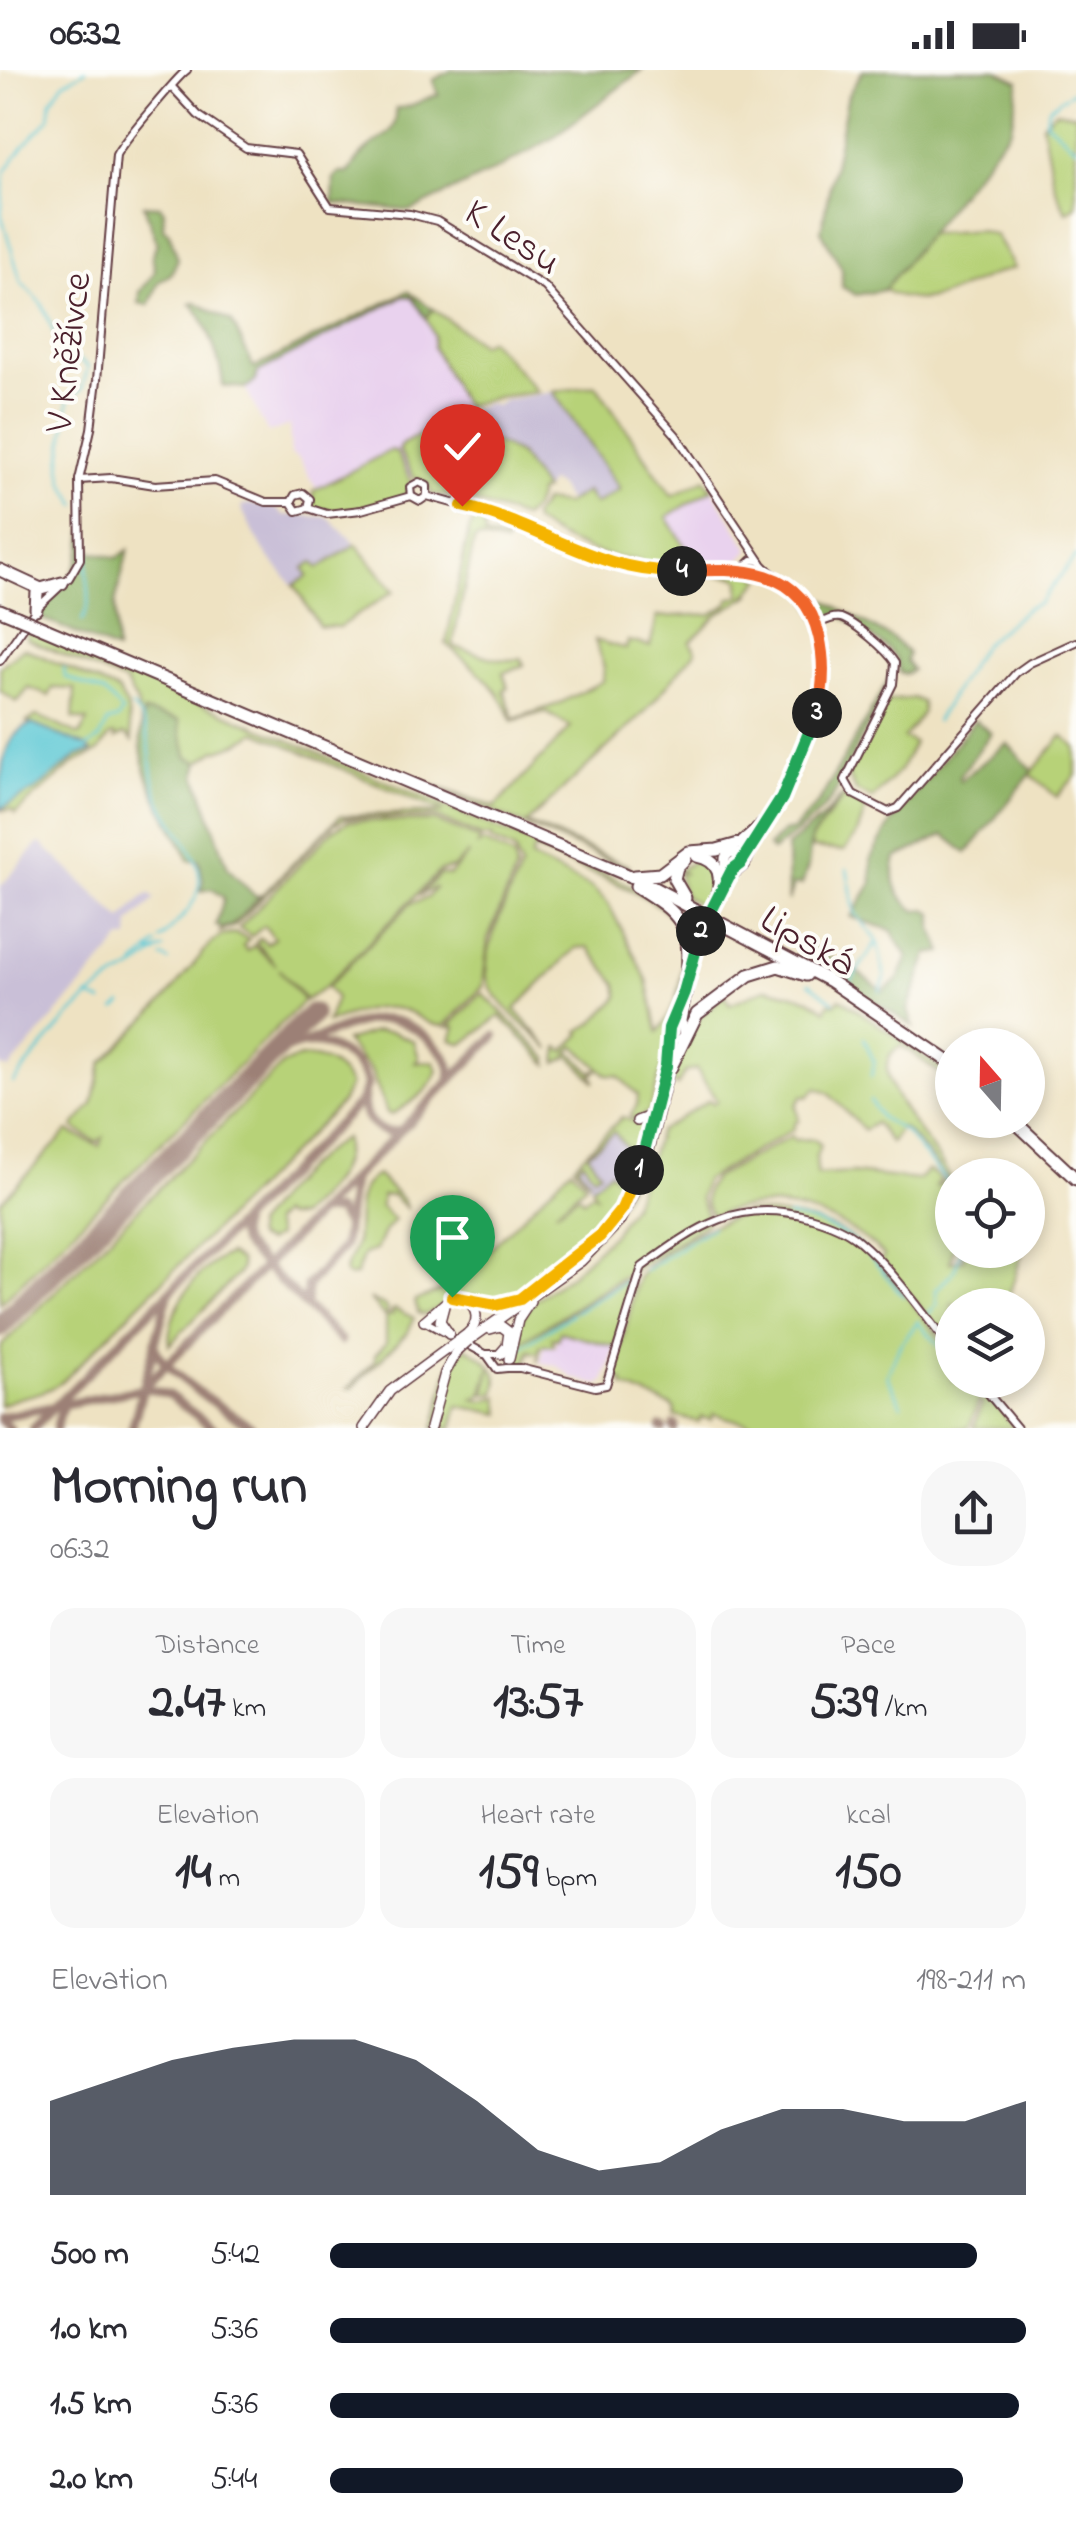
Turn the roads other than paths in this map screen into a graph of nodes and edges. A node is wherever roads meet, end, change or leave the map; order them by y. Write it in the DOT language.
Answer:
graph roads {
  1 [pos="186,70"];
  2 [pos="172,87"];
  3 [pos="79,480"];
  4 [pos="411,496"];
  5 [pos="427,496"];
  6 [pos="291,502"];
  7 [pos="308,508"];
  8 [pos="755,564"];
  9 [pos="0,570"];
  10 [pos="62,584"];
  11 [pos="38,590"];
  12 [pos="36,609"];
  13 [pos="15,620"];
  14 [pos="816,625"];
  15 [pos="1076,642"];
  16 [pos="0,661"];
  17 [pos="763,828"];
  18 [pos="699,854"];
  19 [pos="732,860"];
  20 [pos="621,874"];
  21 [pos="728,881"];
  22 [pos="711,906"];
  23 [pos="694,956"];
  24 [pos="828,985"];
  25 [pos="686,986"];
  26 [pos="718,998"];
  27 [pos="679,1032"];
  28 [pos="935,1055"];
  29 [pos="935,1056"];
  30 [pos="668,1067"];
  31 [pos="656,1104"];
  32 [pos="636,1121"];
  33 [pos="1036,1138"];
  34 [pos="1076,1176"];
  35 [pos="559,1278"];
  36 [pos="520,1299"];
  37 [pos="446,1303"];
  38 [pos="424,1321"];
  39 [pos="935,1330"];
  40 [pos="473,1335"];
  41 [pos="452,1343"];
  42 [pos="484,1354"];
  43 [pos="505,1359"];
  44 [pos="494,1364"];
  45 [pos="992,1398"];
  46 [pos="364,1428"];
  47 [pos="430,1428"];
  48 [pos="1017,1428"];
  1 -- 2 [label="street, V Kněžívce"];
  2 -- 3 [label="street, V Kněžívce"];
  2 -- 8 [label="street, K Lesu"];
  3 -- 6 [label="street"];
  3 -- 10 [label="street, V Kněžívce"];
  4 -- 5 [label="street"];
  4 -- 5 [label="street"];
  4 -- 7 [label="street"];
  5 -- 8 [label="street"];
  6 -- 7 [label="street"];
  6 -- 7 [label="street"];
  8 -- 14 [label="street"];
  9 -- 11 [label="highway"];
  10 -- 11 [label="highway"];
  11 -- 12 [label="highway"];
  12 -- 13 [label="street"];
  13 -- 16 [label="street"];
  13 -- 20 [label="highway"];
  14 -- 15 [label="street"];
  14 -- 17 [label="street"];
  17 -- 18 [label="highway"];
  17 -- 19 [label="street"];
  17 -- 19 [label="street"];
  17 -- 21 [label="street"];
  18 -- 19 [label="highway"];
  18 -- 20 [label="highway"];
  18 -- 22 [label="highway"];
  18 -- 22 [label="highway"];
  19 -- 21 [label="main road"];
  19 -- 22 [label="main road"];
  20 -- 22 [label="highway, Lipská"];
  20 -- 24 [label="highway, Lipská"];
  20 -- 25 [label="highway"];
  21 -- 22 [label="main road"];
  22 -- 23 [label="main road, bridge"];
  22 -- 28 [label="highway, Lipská"];
  23 -- 25 [label="main road"];
  23 -- 27 [label="main road"];
  24 -- 26 [label="highway"];
  24 -- 29 [label="highway, Lipská"];
  25 -- 27 [label="main road"];
  25 -- 30 [label="main road"];
  26 -- 27 [label="highway"];
  26 -- 30 [label="highway"];
  27 -- 30 [label="main road"];
  30 -- 31 [label="main road"];
  30 -- 35 [label="main road"];
  31 -- 32 [label="main road"];
  31 -- 36 [label="main road"];
  33 -- 34 [label="highway"];
  35 -- 40 [label="main road"];
  35 -- 43 [label="main road"];
  36 -- 38 [label="main road"];
  36 -- 40 [label="main road"];
  37 -- 38 [label="main road"];
  37 -- 40 [label="main road"];
  37 -- 41 [label="main road"];
  38 -- 41 [label="street"];
  39 -- 43 [label="street"];
  40 -- 41 [label="main road, bridge"];
  40 -- 43 [label="main road"];
  41 -- 42 [label="street"];
  41 -- 46 [label="main road"];
  41 -- 47 [label="main road"];
  42 -- 43 [label="street"];
  42 -- 44 [label="street"];
  43 -- 44 [label="street"];
  43 -- 44 [label="street"];
  45 -- 48 [label="street"];
}
